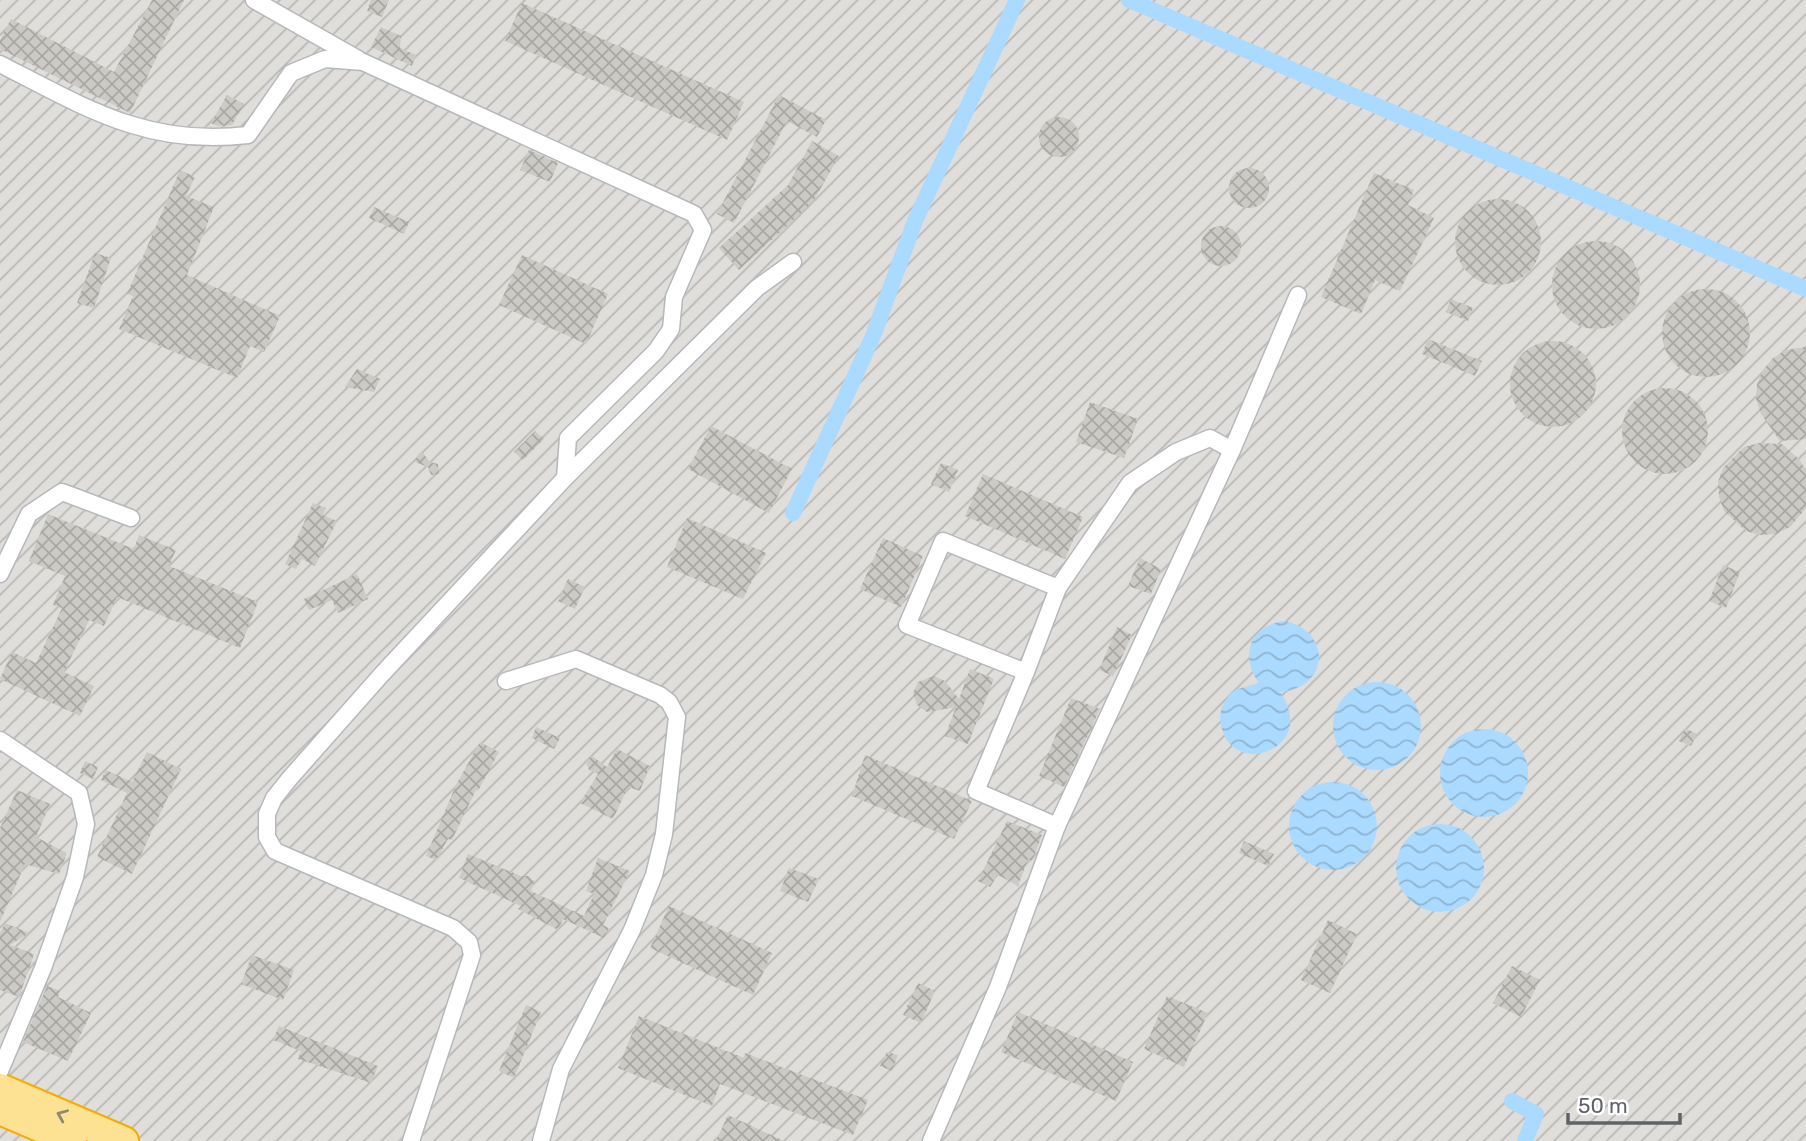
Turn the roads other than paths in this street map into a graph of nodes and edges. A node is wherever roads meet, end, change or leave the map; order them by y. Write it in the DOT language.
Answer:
graph roads {
  1 [pos="254,0"];
  2 [pos="363,62"];
  3 [pos="0,64"];
  4 [pos="793,262"];
  5 [pos="1298,295"];
  6 [pos="1232,450"];
  7 [pos="565,478"];
  8 [pos="131,518"];
  9 [pos="0,574"];
  10 [pos="1058,588"];
  11 [pos="1026,672"];
  12 [pos="506,681"];
  13 [pos="0,740"];
  14 [pos="1057,826"];
  15 [pos="0,1071"];
  16 [pos="0,1088"];
  17 [pos="0,1110"];
  18 [pos="72,1141"];
  19 [pos="124,1141"];
  20 [pos="411,1141"];
  21 [pos="541,1141"];
  22 [pos="931,1141"];
  1 -- 2 [label="street"];
  2 -- 3 [label="street"];
  2 -- 7 [label="street"];
  4 -- 7 [label="street"];
  5 -- 6 [label="street"];
  6 -- 10 [label="street"];
  6 -- 14 [label="street"];
  7 -- 20 [label="street"];
  8 -- 9 [label="street"];
  10 -- 11 [label="street"];
  10 -- 11 [label="street"];
  11 -- 14 [label="street"];
  12 -- 21 [label="street"];
  13 -- 15 [label="street"];
  14 -- 22 [label="street"];
  19 -- 16 [label="highway, one-way"];
  17 -- 18 [label="highway"];
}
